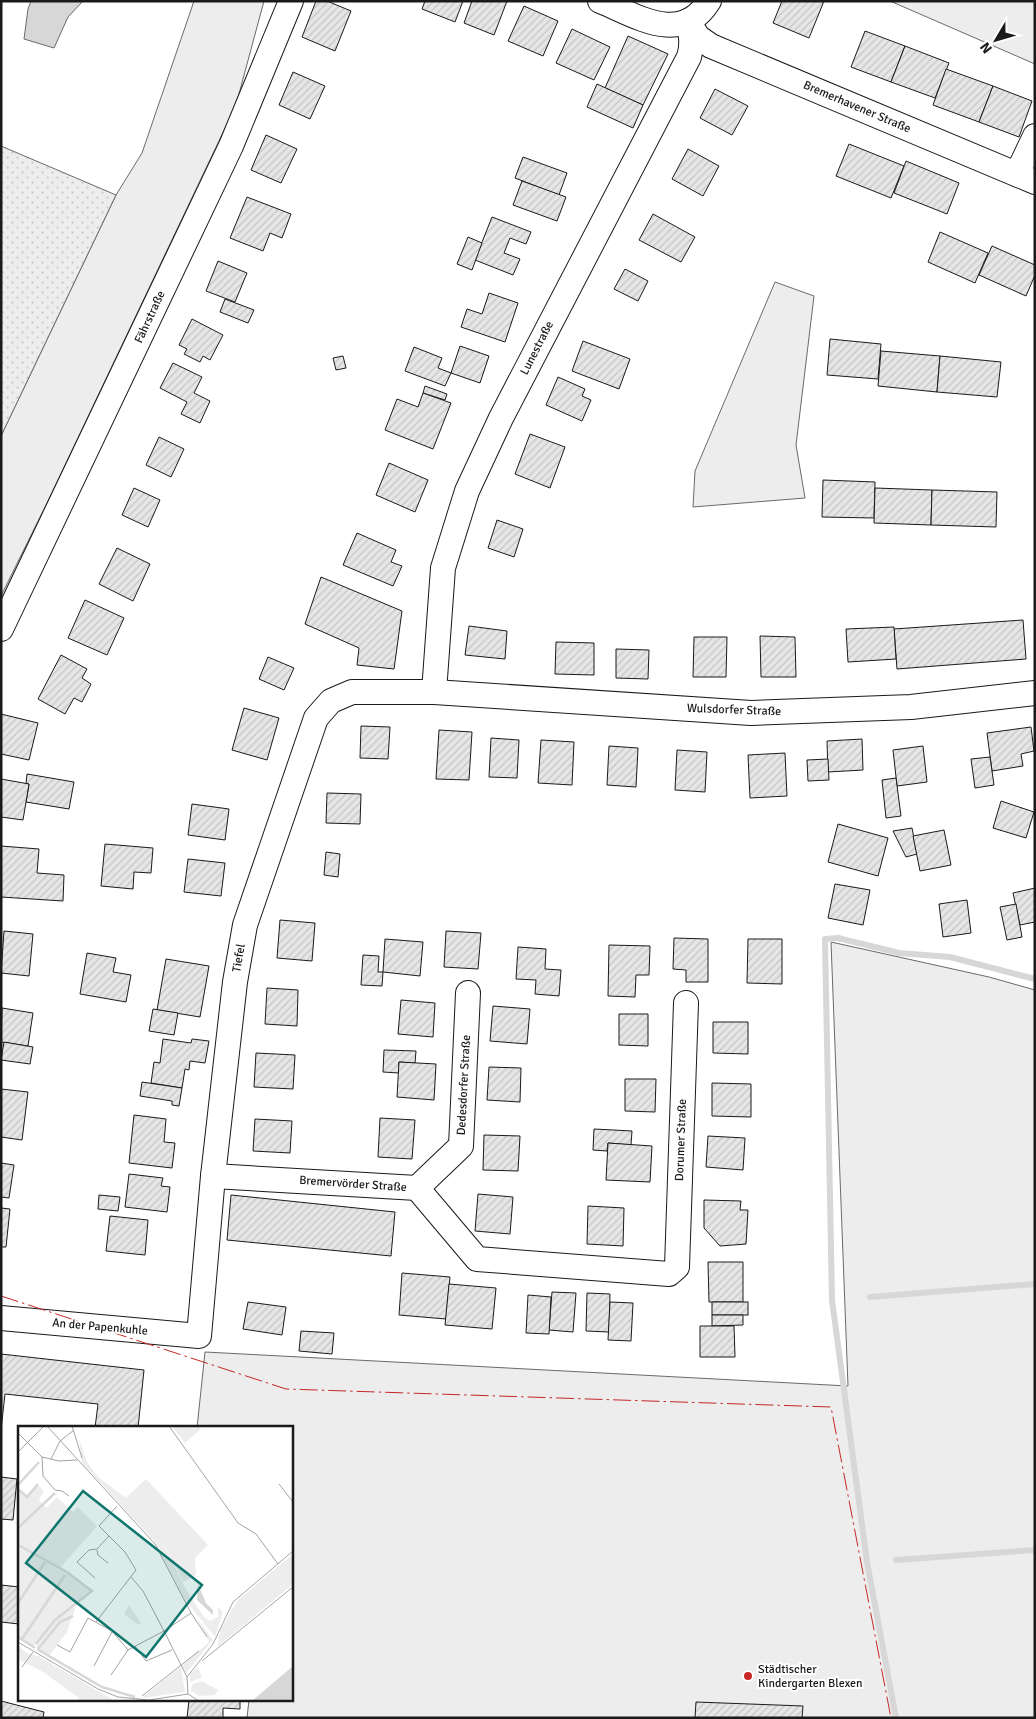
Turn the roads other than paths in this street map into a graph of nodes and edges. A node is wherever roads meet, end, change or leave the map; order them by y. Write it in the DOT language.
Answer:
graph roads {
  1 [pos="291,1"];
  2 [pos="600,1"];
  3 [pos="709,1"];
  4 [pos="688,21"];
  5 [pos="1035,136"];
  6 [pos="1026,178"];
  7 [pos="1,629"];
  8 [pos="434,692"];
  9 [pos="1035,693"];
  10 [pos="468,993"];
  11 [pos="686,1003"];
  12 [pos="214,1176"];
  13 [pos="416,1188"];
  14 [pos="669,1274"];
  15 [pos="1,1318"];
  16 [pos="199,1336"];
  1 -- 7 [label="street, Fährstraße"];
  2 -- 4 [label="street"];
  3 -- 4 [label="street"];
  4 -- 6 [label="street, Bremerhavener Straße"];
  4 -- 8 [label="street, Lunestraße"];
  5 -- 6 [label="street"];
  8 -- 9 [label="street, Wulsdorfer Straße"];
  8 -- 12 [label="street, Tiefel"];
  10 -- 13 [label="street, Dedesdorfer Straße"];
  11 -- 14 [label="street, Dorumer Straße"];
  12 -- 13 [label="street, Bremervörder Straße"];
  12 -- 16 [label="street, Tiefel"];
  13 -- 14 [label="street, Bremervörder Straße"];
  15 -- 16 [label="street, An der Papenkuhle"];
}
